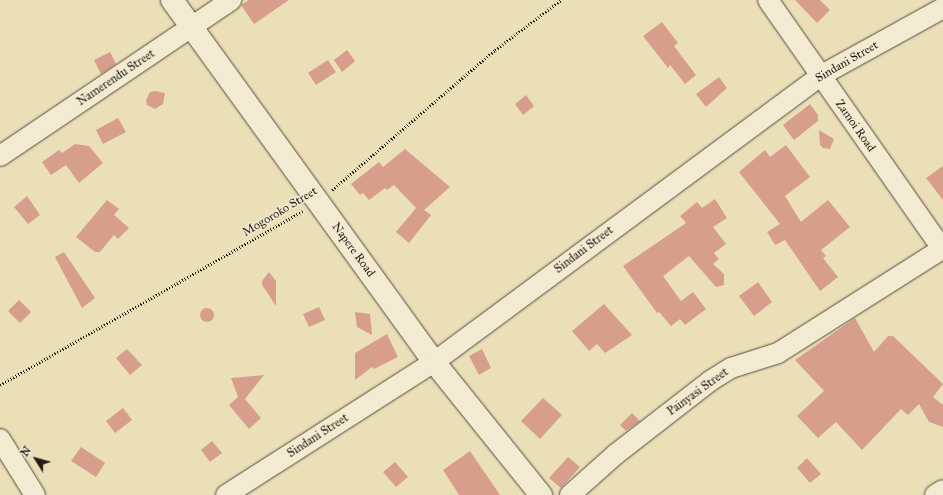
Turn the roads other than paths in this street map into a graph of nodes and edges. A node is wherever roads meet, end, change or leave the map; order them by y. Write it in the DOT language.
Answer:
graph roads {
  1 [pos="172,0"];
  2 [pos="231,0"];
  3 [pos="768,0"];
  4 [pos="943,8"];
  5 [pos="192,28"];
  6 [pos="820,76"];
  7 [pos="0,156"];
  8 [pos="942,249"];
  9 [pos="434,362"];
  10 [pos="0,439"];
  11 [pos="943,490"];
  12 [pos="35,495"];
  13 [pos="226,495"];
  14 [pos="541,495"];
  15 [pos="570,495"];
  16 [pos="935,495"];
  1 -- 5 [label="street, Napere Road"];
  2 -- 5 [label="street, Namerendu Street"];
  3 -- 6 [label="street, Zamoi Road"];
  4 -- 6 [label="street, Sindani Street"];
  5 -- 7 [label="street, Namerendu Street"];
  5 -- 9 [label="street, Napere Road"];
  6 -- 8 [label="street, Zamoi Road"];
  6 -- 9 [label="street, Sindani Street"];
  8 -- 15 [label="street, Painyasi Street"];
  9 -- 13 [label="street, Sindani Street"];
  9 -- 14 [label="street, Napere Road"];
  10 -- 12 [label="street"];
  11 -- 16 [label="street"];
}
